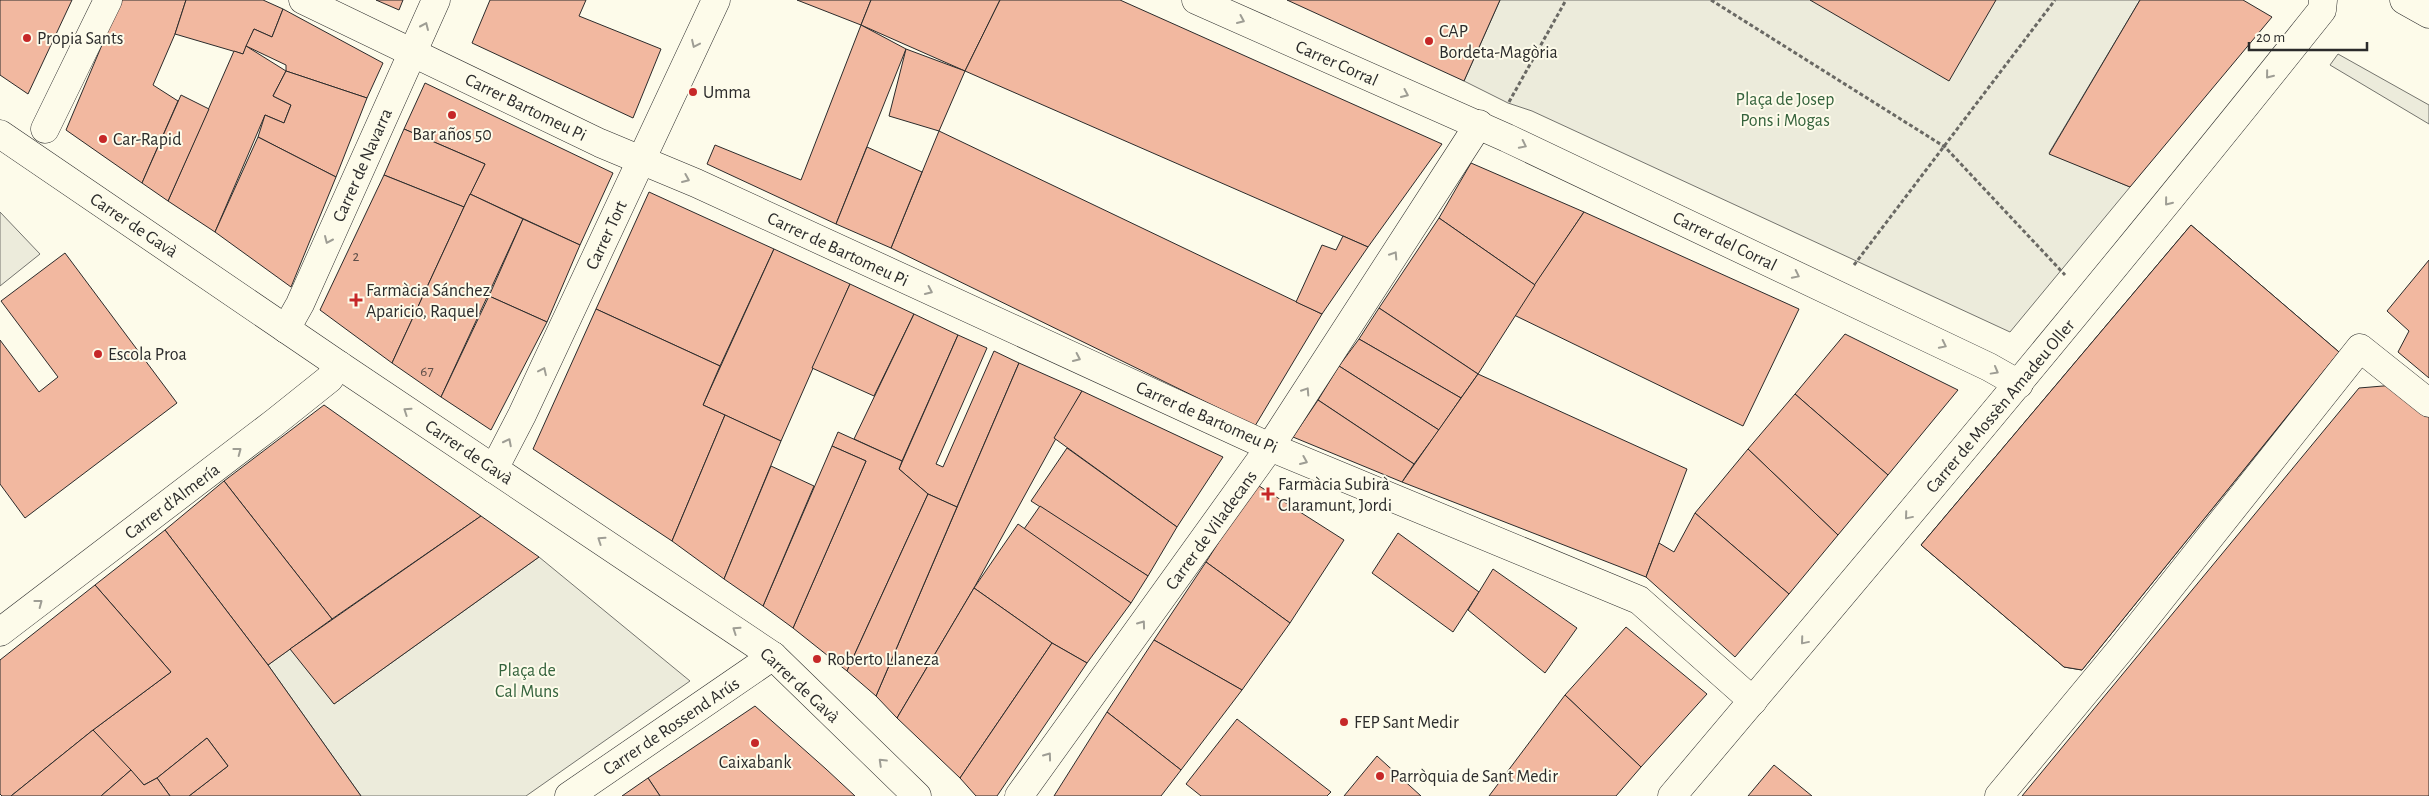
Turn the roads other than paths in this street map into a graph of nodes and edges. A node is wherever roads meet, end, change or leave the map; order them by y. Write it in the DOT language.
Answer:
graph roads {
  1 [pos="108,0"];
  2 [pos="303,0"];
  3 [pos="436,0"];
  4 [pos="716,0"];
  5 [pos="1196,0"];
  6 [pos="2404,0"];
  7 [pos="2322,5"];
  8 [pos="2429,14"];
  9 [pos="413,52"];
  10 [pos="1479,124"];
  11 [pos="45,129"];
  12 [pos="0,134"];
  13 [pos="641,160"];
  14 [pos="286,329"];
  15 [pos="338,365"];
  16 [pos="2019,384"];
  17 [pos="2429,404"];
  18 [pos="1270,447"];
  19 [pos="494,469"];
  20 [pos="0,632"];
  21 [pos="773,656"];
  22 [pos="1753,701"];
  23 [pos="570,796"];
  24 [pos="918,796"];
  25 [pos="1019,796"];
  26 [pos="1672,796"];
  27 [pos="1999,796"];
  1 -- 11 [label="street"];
  2 -- 9 [label="street, Carrer Bartomeu Pi"];
  9 -- 3 [label="street, Carrer de Navarra, one-way"];
  4 -- 13 [label="street, Carrer Tort, one-way"];
  5 -- 10 [label="street, Carrer Corral, one-way"];
  6 -- 8 [label="street"];
  7 -- 16 [label="street, Carrer de Mossèn Amadeu Oller, one-way"];
  9 -- 13 [label="street, Carrer Bartomeu Pi"];
  9 -- 14 [label="street, Carrer de Navarra, one-way"];
  10 -- 16 [label="street, Carrer del Corral, one-way"];
  18 -- 10 [label="street, Carrer de Viladecans, one-way"];
  12 -- 14 [label="street, Carrer de Gavà"];
  13 -- 18 [label="street, Carrer de Bartomeu Pi, one-way"];
  19 -- 13 [label="street, Carrer Tort, one-way"];
  14 -- 15 [label="street, Carrer de Gavà"];
  19 -- 15 [label="street, Carrer de Gavà, one-way"];
  20 -- 15 [label="street, Carrer d'Almería, one-way"];
  16 -- 22 [label="street, Carrer de Mossèn Amadeu Oller, one-way"];
  17 -- 27 [label="street"];
  18 -- 22 [label="street, Carrer de Bartomeu Pi, one-way"];
  25 -- 18 [label="street, Carrer de Viladecans, one-way"];
  21 -- 19 [label="street, Carrer de Gavà, one-way"];
  21 -- 23 [label="street, Carrer de Rossend Arús"];
  24 -- 21 [label="street, Carrer de Gavà, one-way"];
  22 -- 26 [label="street, Carrer de Mossèn Amadeu Oller"];
}
